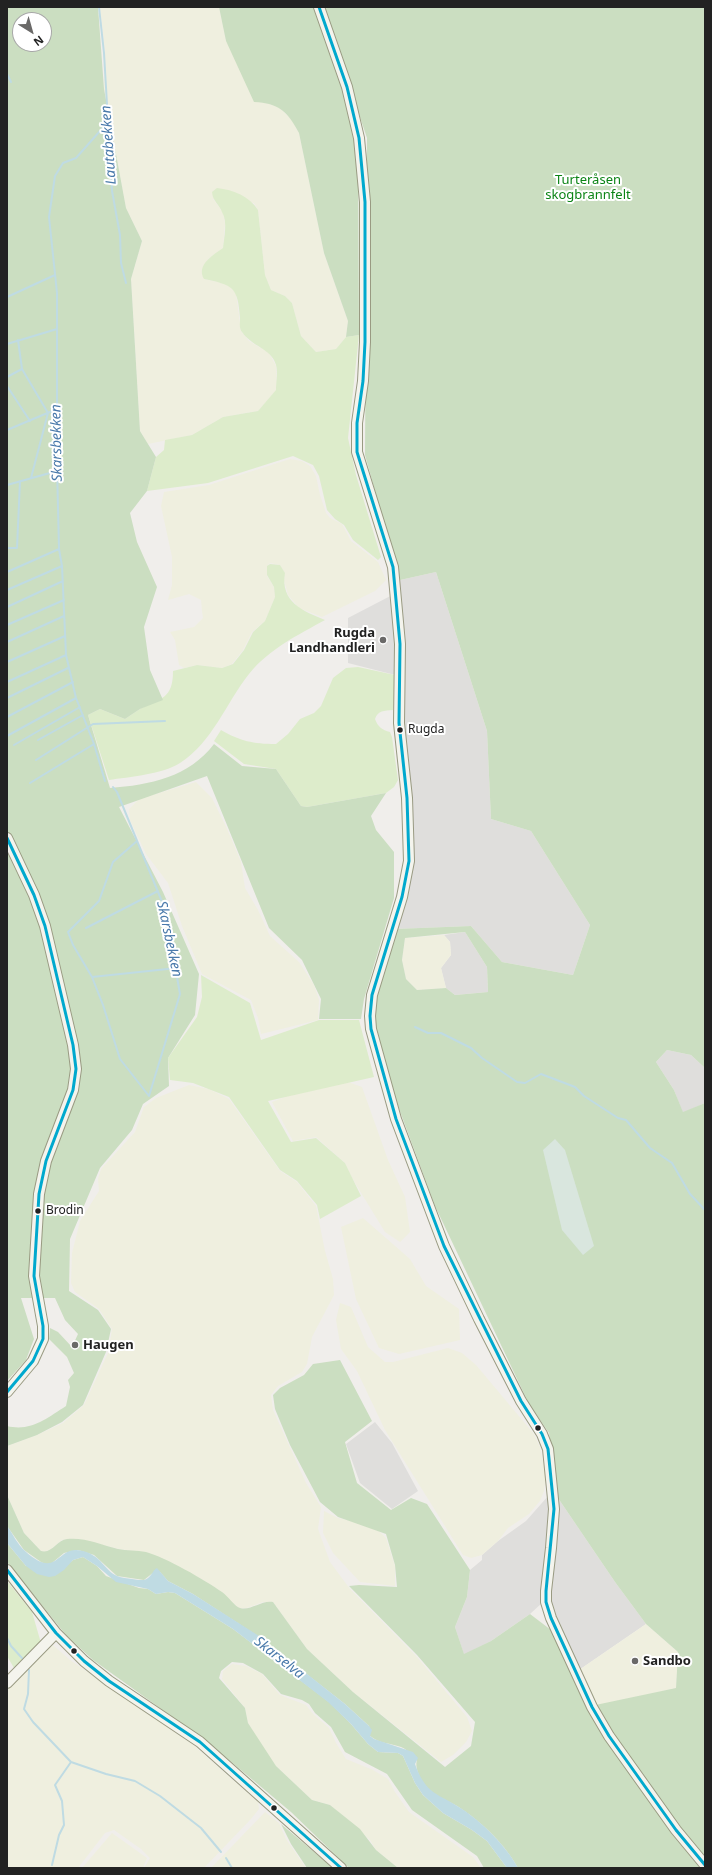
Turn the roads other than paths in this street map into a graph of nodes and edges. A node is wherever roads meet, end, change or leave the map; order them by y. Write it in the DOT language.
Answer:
graph roads {
  1 [pos="319,7"];
  2 [pos="7,838"];
  3 [pos="7,1392"];
  4 [pos="7,1570"];
  5 [pos="56,1633"];
  6 [pos="7,1683"];
  7 [pos="705,1866"];
  8 [pos="341,1868"];
  1 -- 7 [label="street"];
  2 -- 3 [label="street"];
  4 -- 5 [label="street"];
  5 -- 6 [label="street"];
  5 -- 8 [label="street"];
}
